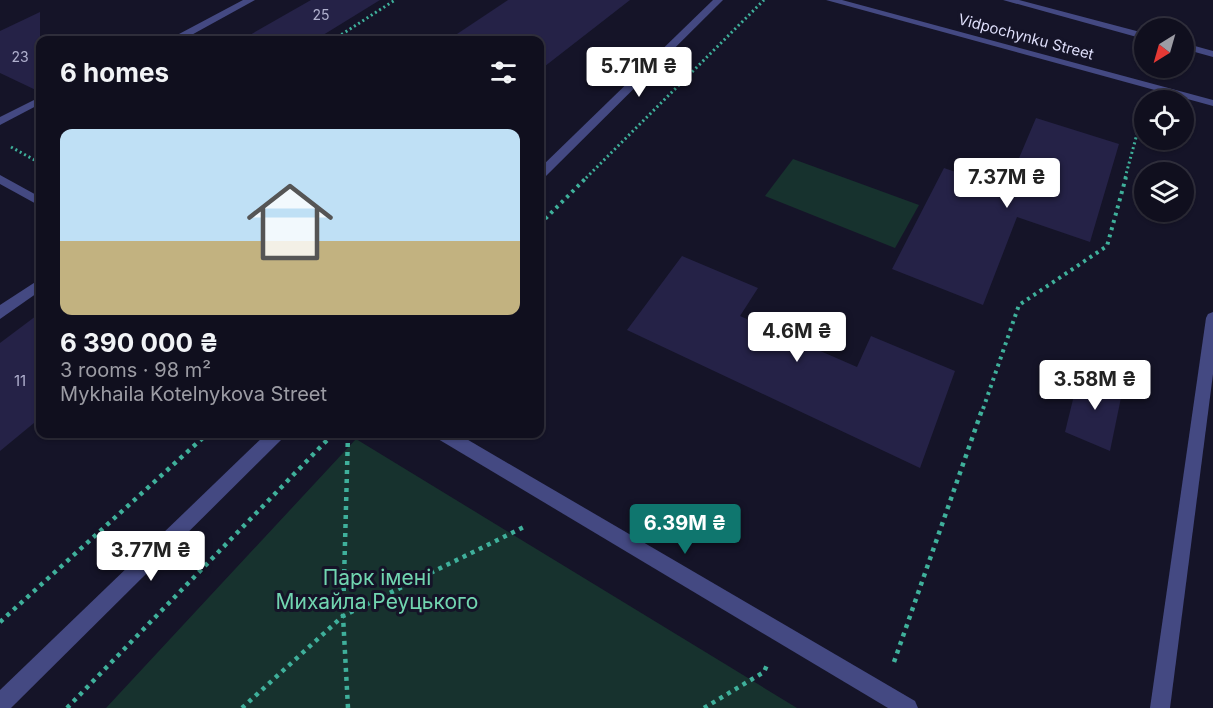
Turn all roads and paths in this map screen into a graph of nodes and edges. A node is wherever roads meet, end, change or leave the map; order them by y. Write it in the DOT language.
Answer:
graph roads {
  1 [pos="250,0"];
  2 [pos="395,0"];
  3 [pos="718,0"];
  4 [pos="765,0"];
  5 [pos="831,0"];
  6 [pos="1008,0"];
  7 [pos="1059,0"];
  8 [pos="1053,12"];
  9 [pos="1134,33"];
  10 [pos="182,36"];
  11 [pos="339,36"];
  12 [pos="1194,49"];
  13 [pos="1213,54"];
  14 [pos="36,102"];
  15 [pos="1213,103"];
  16 [pos="0,122"];
  17 [pos="1134,143"];
  18 [pos="10,146"];
  19 [pos="36,161"];
  20 [pos="544,171"];
  21 [pos="0,178"];
  22 [pos="36,200"];
  23 [pos="544,220"];
  24 [pos="36,287"];
  25 [pos="0,313"];
  26 [pos="1213,318"];
  27 [pos="203,438"];
  28 [pos="272,438"];
  29 [pos="329,438"];
  30 [pos="348,438"];
  31 [pos="451,438"];
  32 [pos="524,527"];
  33 [pos="343,616"];
  34 [pos="0,622"];
  35 [pos="782,634"];
  36 [pos="883,694"];
  37 [pos="0,704"];
  38 [pos="67,708"];
  39 [pos="242,708"];
  40 [pos="348,708"];
  41 [pos="704,708"];
  42 [pos="908,708"];
  43 [pos="1160,708"];
  1 -- 10 [label="street"];
  2 -- 11 [label="path"];
  3 -- 20 [label="street"];
  4 -- 23 [label="path"];
  5 -- 15 [label="street, Vidpochynku Street"];
  6 -- 8 [label="street"];
  7 -- 8 [label="street"];
  8 -- 9 [label="street"];
  12 -- 13 [label="street"];
  14 -- 16 [label="street"];
  17 -- 36 [label="path"];
  18 -- 19 [label="path"];
  21 -- 22 [label="street"];
  24 -- 25 [label="street"];
  26 -- 43 [label="street"];
  27 -- 34 [label="path"];
  28 -- 37 [label="street"];
  29 -- 38 [label="path"];
  30 -- 33 [label="path"];
  31 -- 35 [label="street"];
  32 -- 33 [label="path"];
  33 -- 39 [label="path"];
  33 -- 40 [label="path"];
  35 -- 36 [label="street"];
  35 -- 41 [label="path"];
  36 -- 42 [label="street"];
}
